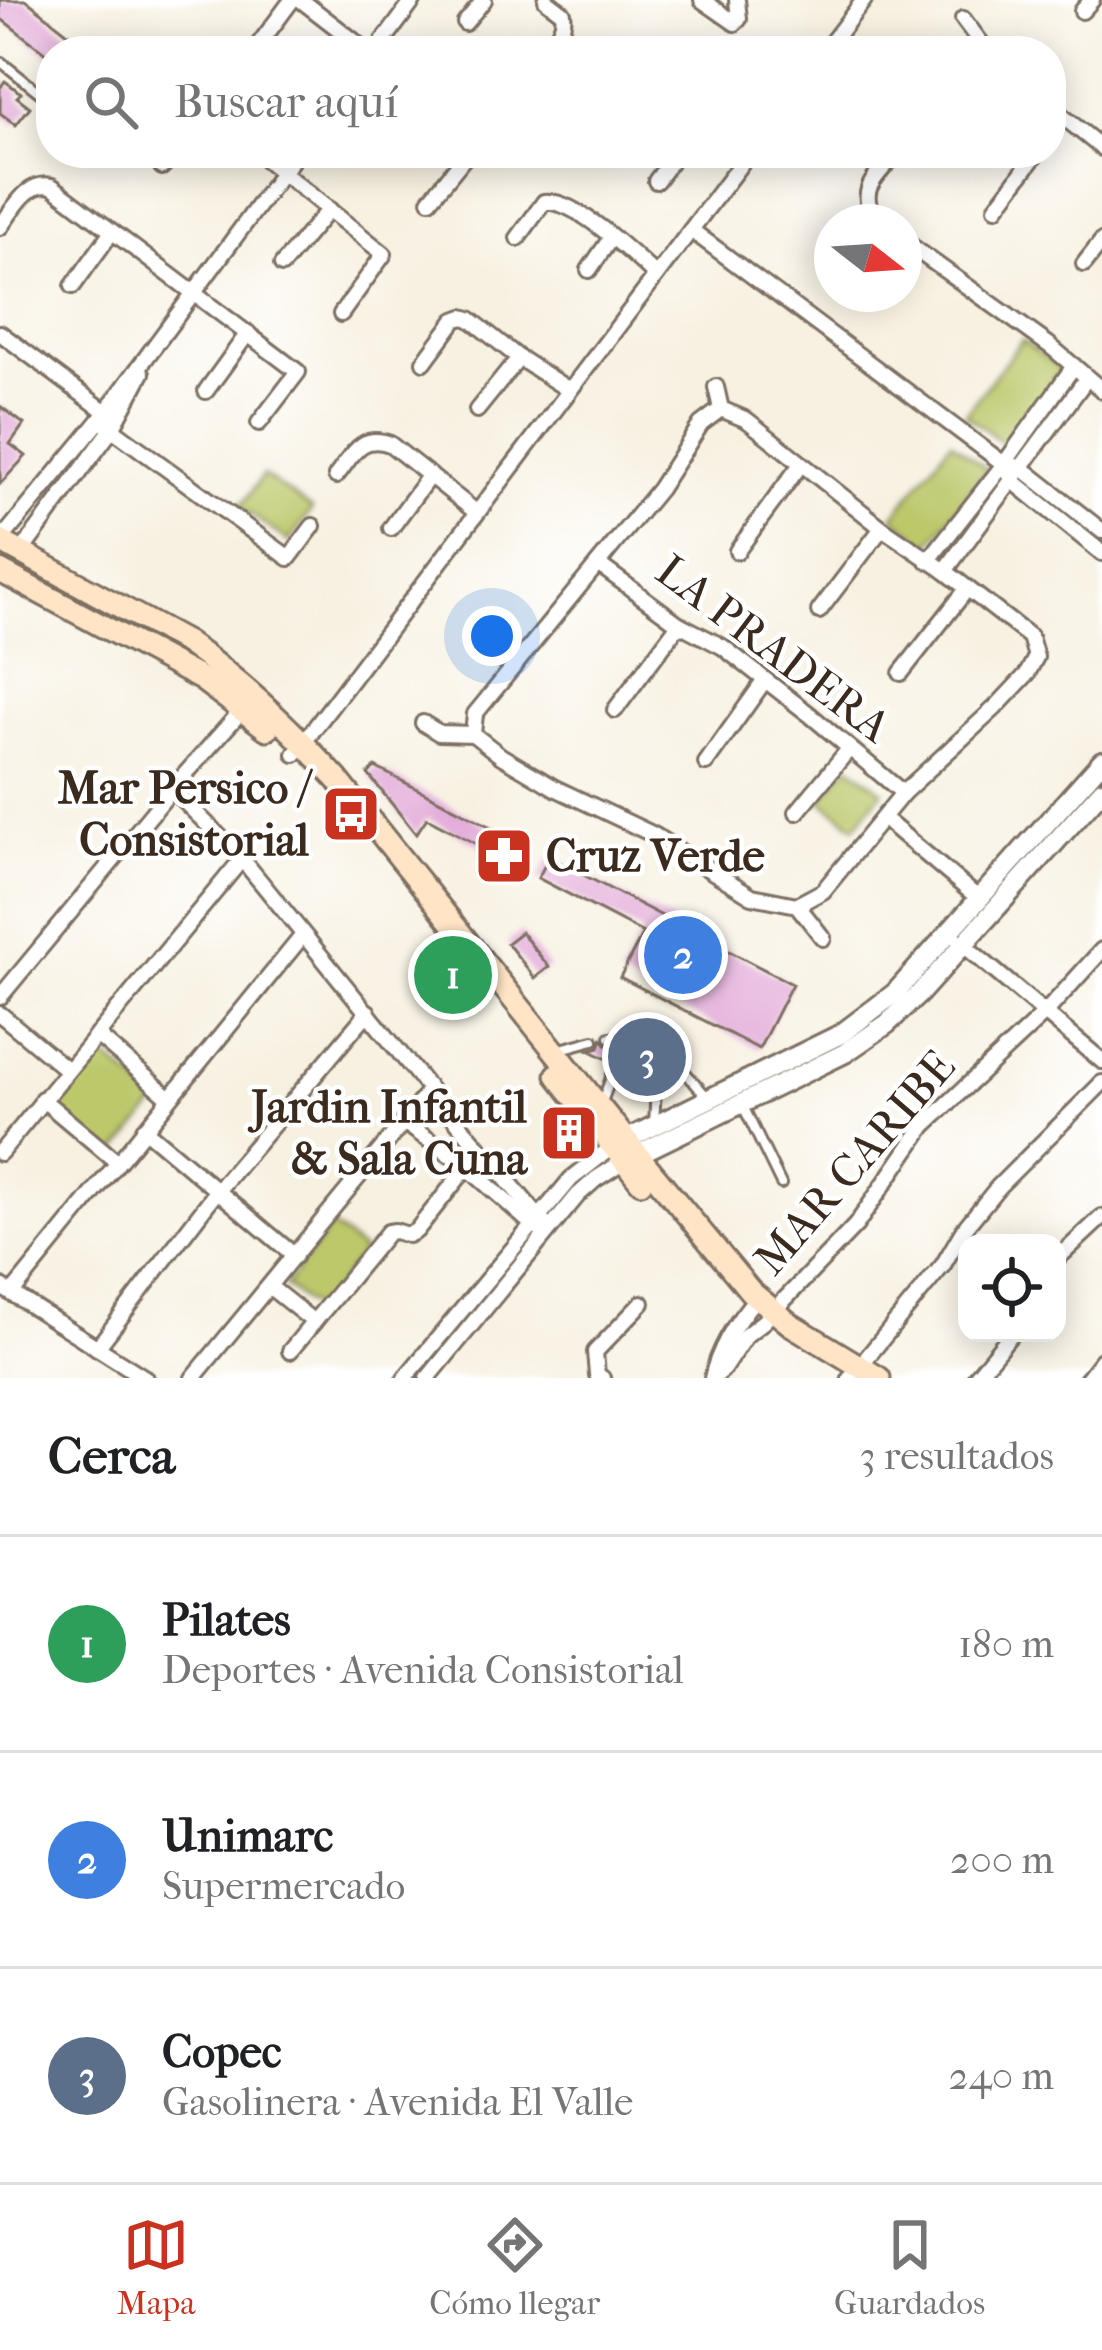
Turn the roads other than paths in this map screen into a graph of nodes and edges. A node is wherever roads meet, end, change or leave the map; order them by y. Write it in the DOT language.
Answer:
graph roads {
  1 [pos="296,0"];
  2 [pos="414,0"];
  3 [pos="484,0"];
  4 [pos="546,0"];
  5 [pos="703,0"];
  6 [pos="737,0"];
  7 [pos="864,0"];
  8 [pos="963,19"];
  9 [pos="465,22"];
  10 [pos="266,36"];
  11 [pos="349,36"];
  12 [pos="384,36"];
  13 [pos="557,36"];
  14 [pos="836,36"];
  15 [pos="976,36"];
  16 [pos="0,61"];
  17 [pos="36,90"];
  18 [pos="1066,119"];
  19 [pos="1102,148"];
  20 [pos="279,168"];
  21 [pos="285,168"];
  22 [pos="456,168"];
  23 [pos="666,168"];
  24 [pos="737,168"];
  25 [pos="884,168"];
  26 [pos="1026,168"];
  27 [pos="283,171"];
  28 [pos="656,181"];
  29 [pos="430,200"];
  30 [pos="868,204"];
  31 [pos="996,208"];
  32 [pos="329,209"];
  33 [pos="0,227"];
  34 [pos="691,230"];
  35 [pos="111,233"];
  36 [pos="518,238"];
  37 [pos="611,238"];
  38 [pos="1102,242"];
  39 [pos="922,254"];
  40 [pos="1084,264"];
  41 [pos="282,266"];
  42 [pos="589,270"];
  43 [pos="656,276"];
  44 [pos="73,286"];
  45 [pos="192,293"];
  46 [pos="341,314"];
  47 [pos="0,333"];
  48 [pos="248,333"];
  49 [pos="519,358"];
  50 [pos="424,362"];
  51 [pos="1074,366"];
  52 [pos="1087,378"];
  53 [pos="716,387"];
  54 [pos="569,390"];
  55 [pos="1102,390"];
  56 [pos="206,391"];
  57 [pos="721,409"];
  58 [pos="477,410"];
  59 [pos="106,420"];
  60 [pos="259,423"];
  61 [pos="801,464"];
  62 [pos="1004,464"];
  63 [pos="1017,474"];
  64 [pos="430,475"];
  65 [pos="335,476"];
  66 [pos="476,512"];
  67 [pos="314,526"];
  68 [pos="391,528"];
  69 [pos="882,528"];
  70 [pos="1102,531"];
  71 [pos="0,541"];
  72 [pos="737,551"];
  73 [pos="21,552"];
  74 [pos="1102,553"];
  75 [pos="928,561"];
  76 [pos="598,563"];
  77 [pos="0,571"];
  78 [pos="945,571"];
  79 [pos="62,574"];
  80 [pos="967,589"];
  81 [pos="44,594"];
  82 [pos="819,611"];
  83 [pos="680,624"];
  84 [pos="901,673"];
  85 [pos="765,680"];
  86 [pos="248,704"];
  87 [pos="615,710"];
  88 [pos="423,723"];
  89 [pos="473,734"];
  90 [pos="299,748"];
  91 [pos="849,749"];
  92 [pos="1102,761"];
  93 [pos="706,763"];
  94 [pos="172,789"];
  95 [pos="1102,790"];
  96 [pos="903,793"];
  97 [pos="797,812"];
  98 [pos="883,818"];
  99 [pos="242,859"];
  100 [pos="978,898"];
  101 [pos="796,905"];
  102 [pos="303,935"];
  103 [pos="823,938"];
  104 [pos="956,938"];
  105 [pos="1102,950"];
  106 [pos="0,997"];
  107 [pos="901,999"];
  108 [pos="368,1012"];
  109 [pos="0,1014"];
  110 [pos="1044,1014"];
  111 [pos="97,1035"];
  112 [pos="610,1037"];
  113 [pos="594,1040"];
  114 [pos="556,1051"];
  115 [pos="1102,1061"];
  116 [pos="616,1064"];
  117 [pos="66,1069"];
  118 [pos="1102,1083"];
  119 [pos="656,1085"];
  120 [pos="430,1090"];
  121 [pos="708,1098"];
  122 [pos="170,1099"];
  123 [pos="41,1100"];
  124 [pos="742,1103"];
  125 [pos="601,1106"];
  126 [pos="405,1124"];
  127 [pos="654,1125"];
  128 [pos="145,1129"];
  129 [pos="625,1150"];
  130 [pos="0,1153"];
  131 [pos="116,1162"];
  132 [pos="466,1167"];
  133 [pos="781,1184"];
  134 [pos="217,1191"];
  135 [pos="1102,1217"];
  136 [pos="541,1226"];
  137 [pos="1066,1251"];
  138 [pos="295,1256"];
  139 [pos="270,1287"];
  140 [pos="6,1289"];
  141 [pos="642,1303"];
  142 [pos="760,1309"];
  143 [pos="314,1322"];
  144 [pos="1005,1342"];
  145 [pos="97,1348"];
  146 [pos="290,1351"];
  147 [pos="1102,1360"];
  148 [pos="419,1361"];
  149 [pos="853,1374"];
  150 [pos="435,1376"];
  151 [pos="145,1378"];
  152 [pos="193,1378"];
  153 [pos="405,1378"];
  154 [pos="602,1378"];
  155 [pos="713,1378"];
  156 [pos="879,1378"];
  157 [pos="975,1378"];
  158 [pos="1088,1378"];
  1 -- 10 [label="street"];
  1 -- 11 [label="street"];
  2 -- 12 [label="street"];
  3 -- 9 [label="street"];
  4 -- 13 [label="street"];
  5 -- 6 [label="street"];
  7 -- 14 [label="street"];
  8 -- 15 [label="street"];
  16 -- 17 [label="lane"];
  18 -- 19 [label="street"];
  20 -- 27 [label="street"];
  21 -- 27 [label="street"];
  22 -- 29 [label="street"];
  23 -- 28 [label="street"];
  24 -- 34 [label="street"];
  25 -- 30 [label="street"];
  26 -- 31 [label="street"];
  27 -- 32 [label="street"];
  27 -- 45 [label="street"];
  32 -- 41 [label="street"];
  32 -- 46 [label="street"];
  33 -- 35 [label="street"];
  34 -- 43 [label="street"];
  34 -- 62 [label="street"];
  35 -- 44 [label="street"];
  35 -- 45 [label="street"];
  36 -- 37 [label="street"];
  37 -- 42 [label="street"];
  37 -- 43 [label="street"];
  38 -- 40 [label="street"];
  39 -- 51 [label="street"];
  43 -- 54 [label="street"];
  45 -- 48 [label="street"];
  45 -- 59 [label="street"];
  47 -- 59 [label="street"];
  48 -- 56 [label="street"];
  48 -- 60 [label="street"];
  49 -- 50 [label="street"];
  49 -- 54 [label="street"];
  49 -- 58 [label="street"];
  51 -- 52 [label="street"];
  51 -- 62 [label="street"];
  52 -- 55 [label="street"];
  52 -- 63 [label="street"];
  53 -- 57 [label="street"];
  54 -- 66 [label="street"];
  57 -- 61 [label="street"];
  57 -- 76 [label="street"];
  59 -- 67 [label="street"];
  59 -- 71 [label="street"];
  59 -- 73 [label="street"];
  61 -- 69 [label="street"];
  61 -- 72 [label="street"];
  62 -- 63 [label="street"];
  62 -- 75 [label="street"];
  63 -- 70 [label="street"];
  63 -- 74 [label="street"];
  63 -- 78 [label="street"];
  64 -- 65 [label="street"];
  64 -- 66 [label="street"];
  64 -- 68 [label="street"];
  66 -- 90 [label="street"];
  69 -- 75 [label="street"];
  69 -- 82 [label="street"];
  71 -- 73 [label="main road"];
  73 -- 79 [label="main road"];
  75 -- 78 [label="street"];
  76 -- 83 [label="street, LA PRADERA"];
  76 -- 89 [label="street"];
  77 -- 81 [label="main road"];
  78 -- 80 [label="street"];
  79 -- 81 [label="main road"];
  79 -- 86 [label="main road"];
  80 -- 84 [label="street"];
  80 -- 96 [label="street"];
  81 -- 86 [label="main road"];
  83 -- 85 [label="street, LA PRADERA"];
  83 -- 87 [label="street"];
  85 -- 91 [label="street, LA PRADERA"];
  85 -- 93 [label="street"];
  86 -- 90 [label="main road"];
  86 -- 94 [label="street"];
  88 -- 89 [label="street"];
  89 -- 101 [label="street"];
  90 -- 114 [label="main road"];
  90 -- 129 [label="main road"];
  91 -- 96 [label="street, LA PRADERA"];
  91 -- 97 [label="street"];
  92 -- 100 [label="street"];
  94 -- 99 [label="street"];
  94 -- 106 [label="street"];
  95 -- 104 [label="street"];
  96 -- 98 [label="street"];
  98 -- 100 [label="street, LA PRADERA"];
  98 -- 101 [label="street"];
  99 -- 102 [label="street"];
  99 -- 111 [label="street"];
  100 -- 104 [label="street"];
  101 -- 103 [label="street"];
  102 -- 108 [label="street"];
  102 -- 122 [label="street"];
  104 -- 107 [label="street"];
  104 -- 110 [label="street"];
  105 -- 110 [label="street, MAR CARIBE"];
  107 -- 121 [label="street"];
  107 -- 124 [label="street"];
  108 -- 120 [label="street"];
  108 -- 134 [label="street"];
  109 -- 117 [label="street"];
  110 -- 115 [label="street"];
  110 -- 142 [label="street, MAR CARIBE"];
  111 -- 117 [label="street"];
  111 -- 122 [label="street"];
  112 -- 121 [label="lane"];
  113 -- 114 [label="lane"];
  114 -- 125 [label="main road"];
  116 -- 125 [label="lane"];
  117 -- 123 [label="street"];
  118 -- 149 [label="street"];
  119 -- 127 [label="lane"];
  120 -- 126 [label="street"];
  120 -- 136 [label="street"];
  121 -- 127 [label="street"];
  122 -- 128 [label="street"];
  123 -- 130 [label="street"];
  123 -- 131 [label="street"];
  124 -- 129 [label="street"];
  124 -- 133 [label="lane"];
  125 -- 129 [label="main road"];
  126 -- 132 [label="street"];
  126 -- 138 [label="street"];
  127 -- 129 [label="street"];
  128 -- 131 [label="street"];
  128 -- 134 [label="street"];
  129 -- 136 [label="street"];
  129 -- 142 [label="main road"];
  131 -- 140 [label="street"];
  132 -- 136 [label="street"];
  132 -- 143 [label="street"];
  134 -- 138 [label="street"];
  134 -- 145 [label="street"];
  135 -- 137 [label="street"];
  136 -- 148 [label="street"];
  136 -- 150 [label="street"];
  138 -- 139 [label="street"];
  139 -- 143 [label="street"];
  139 -- 152 [label="street"];
  140 -- 145 [label="street"];
  141 -- 154 [label="street"];
  142 -- 149 [label="main road"];
  142 -- 155 [label="street, MAR CARIBE"];
  143 -- 146 [label="street"];
  144 -- 157 [label="street"];
  145 -- 151 [label="street"];
  147 -- 158 [label="street"];
  148 -- 150 [label="street"];
  148 -- 153 [label="street"];
  149 -- 156 [label="main road"];
}
